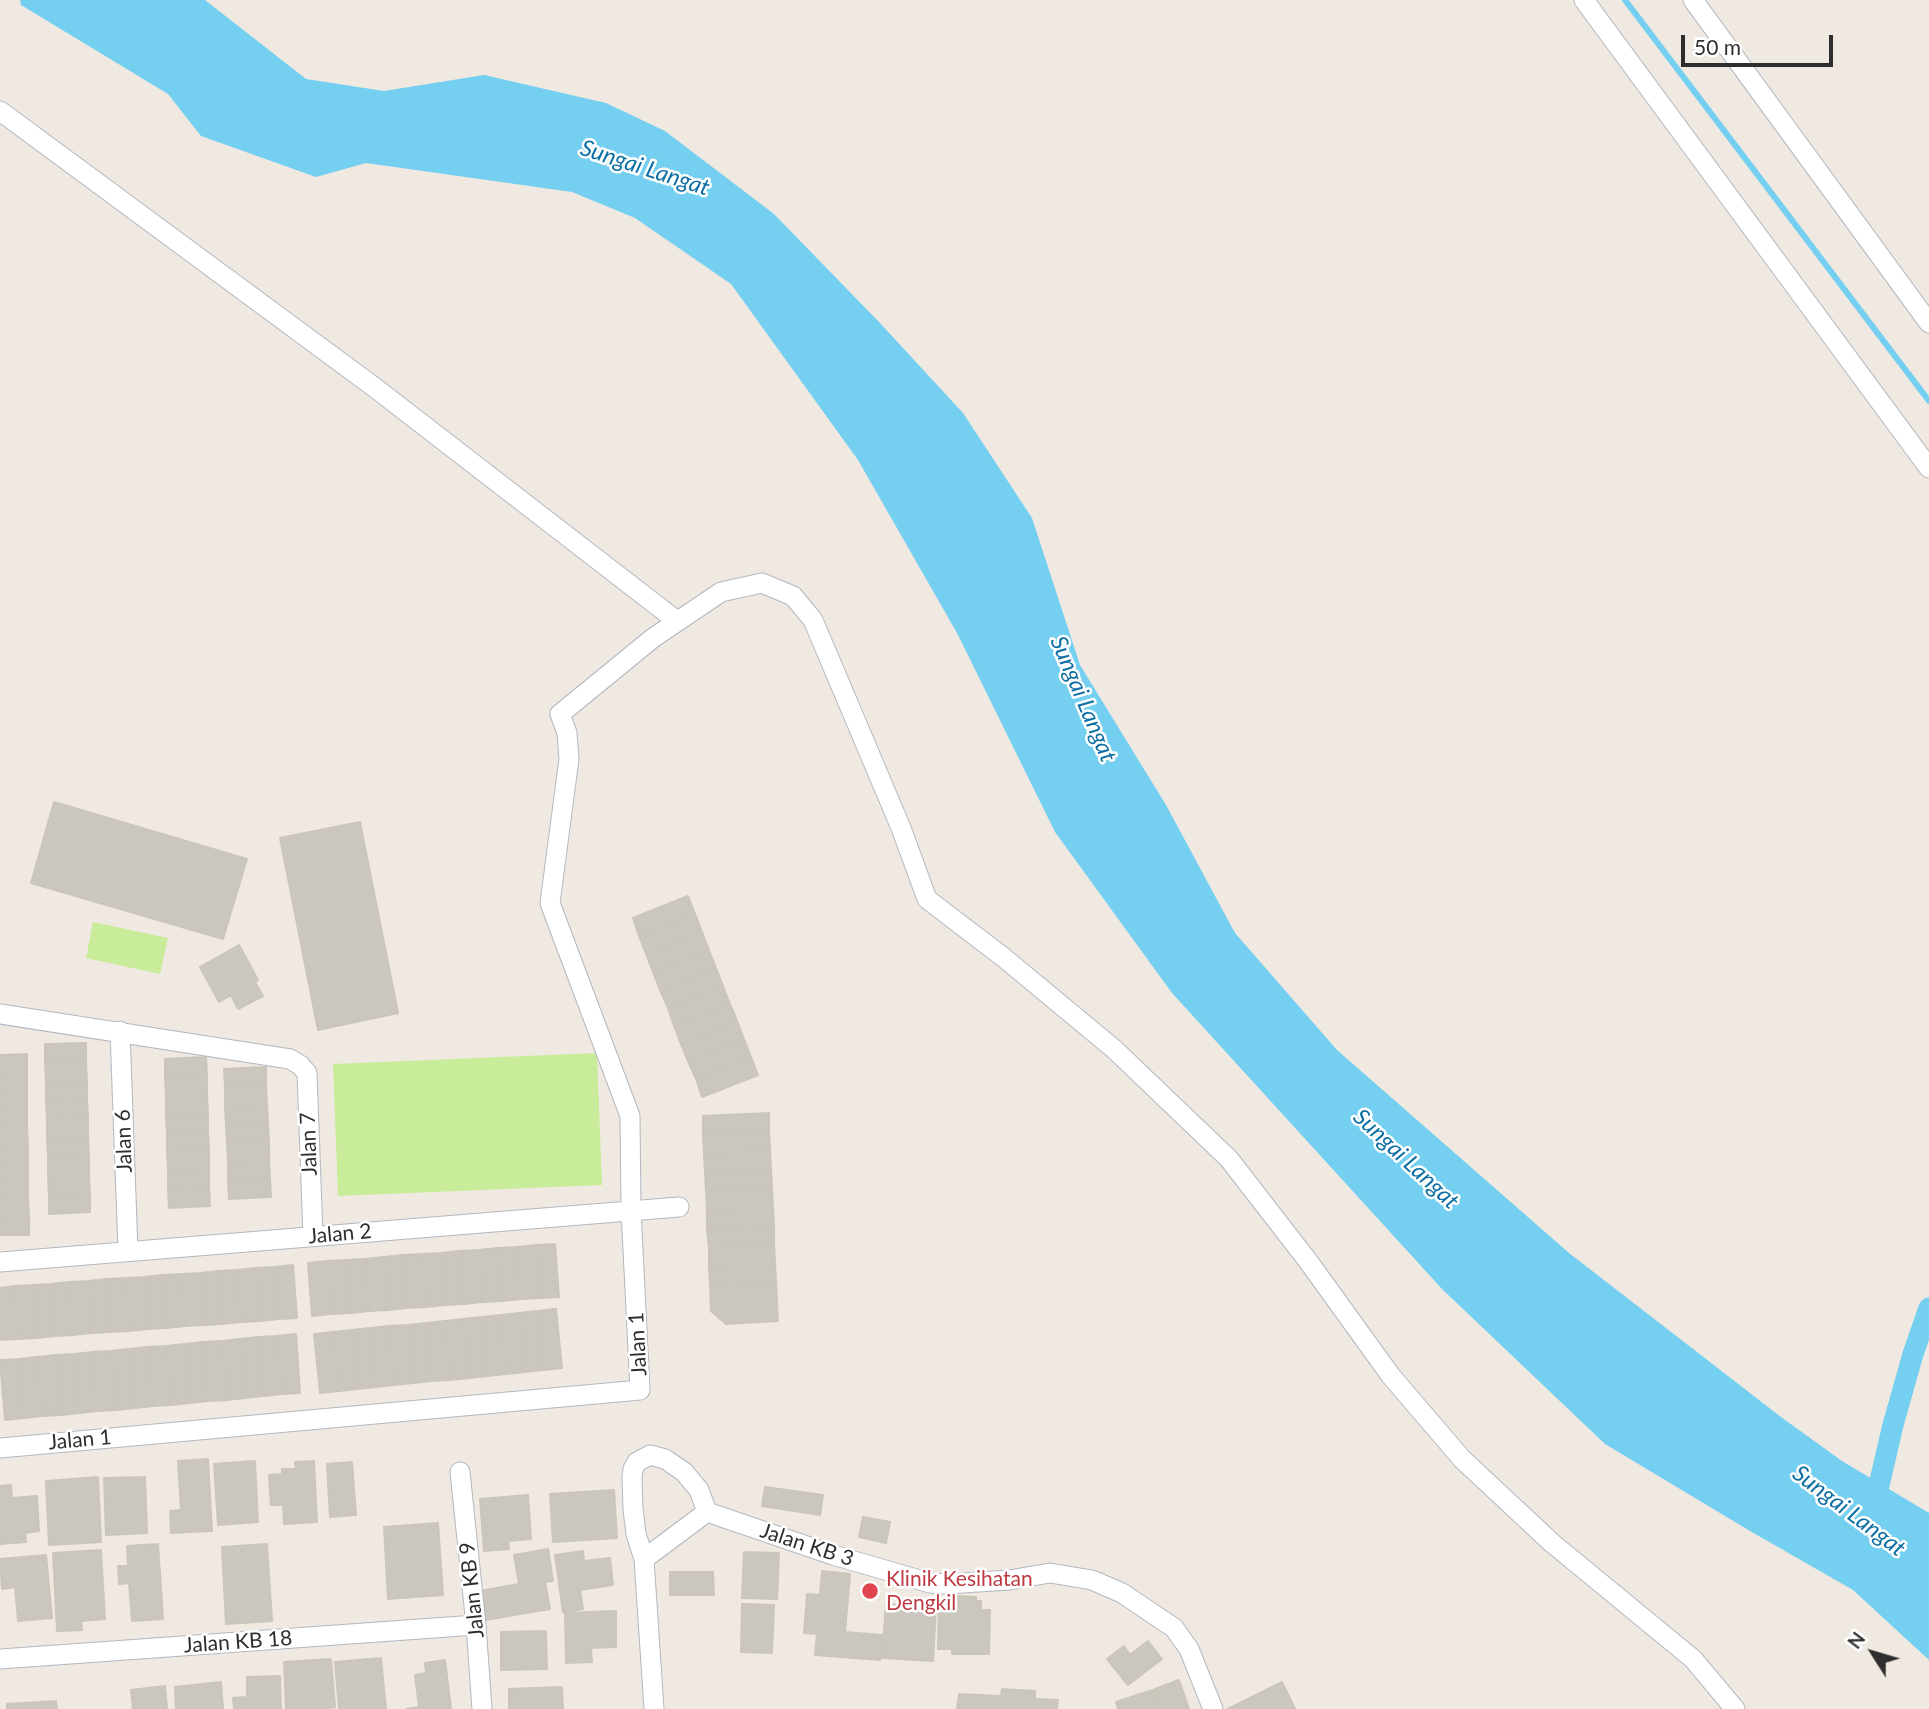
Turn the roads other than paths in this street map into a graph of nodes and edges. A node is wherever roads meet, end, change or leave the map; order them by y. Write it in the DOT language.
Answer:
graph roads {
  1 [pos="1584,0"];
  2 [pos="1693,0"];
  3 [pos="0,111"];
  4 [pos="1929,323"];
  5 [pos="1929,468"];
  6 [pos="677,621"];
  7 [pos="0,1014"];
  8 [pos="120,1031"];
  9 [pos="679,1207"];
  10 [pos="631,1210"];
  11 [pos="313,1236"];
  12 [pos="128,1251"];
  13 [pos="0,1262"];
  14 [pos="0,1448"];
  15 [pos="460,1472"];
  16 [pos="707,1512"];
  17 [pos="644,1559"];
  18 [pos="476,1625"];
  19 [pos="0,1659"];
  20 [pos="482,1709"];
  21 [pos="654,1709"];
  22 [pos="1213,1709"];
  23 [pos="1735,1709"];
  1 -- 5 [label="street"];
  2 -- 4 [label="street"];
  3 -- 6 [label="street"];
  6 -- 10 [label="street, Jalan 1"];
  6 -- 23 [label="street"];
  7 -- 8 [label="street"];
  8 -- 11 [label="street, Jalan 7"];
  8 -- 12 [label="street, Jalan 6"];
  9 -- 10 [label="street, Jalan 2"];
  10 -- 11 [label="street, Jalan 2"];
  10 -- 14 [label="street, Jalan 1"];
  11 -- 12 [label="street, Jalan 2"];
  12 -- 13 [label="street, Jalan 2"];
  15 -- 18 [label="street, Jalan KB 9"];
  16 -- 17 [label="street"];
  16 -- 17 [label="street"];
  16 -- 22 [label="street, Jalan KB 3"];
  17 -- 21 [label="street"];
  18 -- 19 [label="street, Jalan KB 18"];
  18 -- 20 [label="street, Jalan KB 9"];
}
